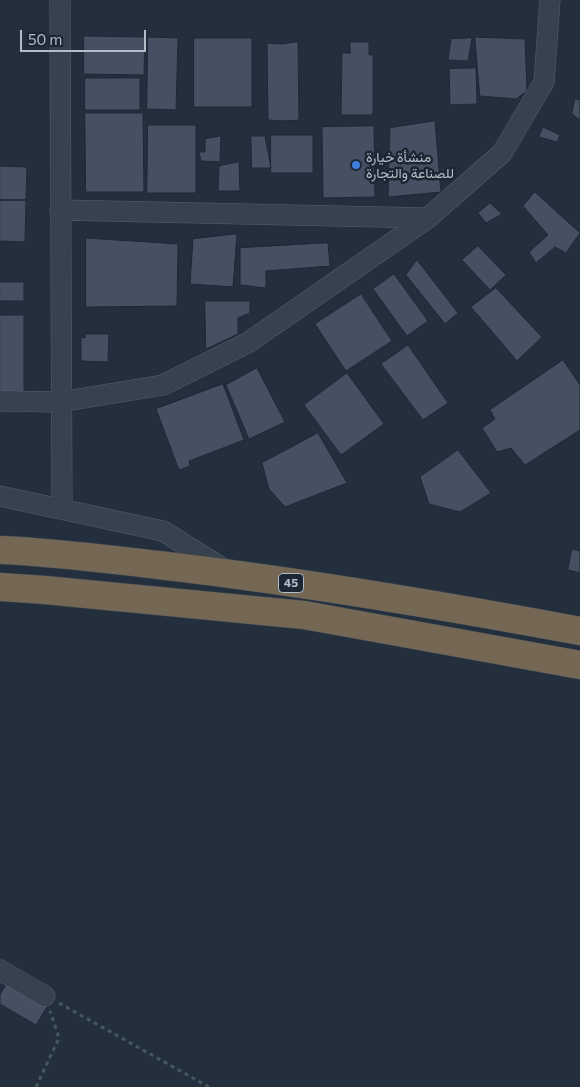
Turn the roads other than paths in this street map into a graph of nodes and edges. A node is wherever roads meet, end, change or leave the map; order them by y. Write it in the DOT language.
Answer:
graph roads {
  1 [pos="60,0"];
  2 [pos="550,0"];
  3 [pos="60,210"];
  4 [pos="428,218"];
  5 [pos="0,401"];
  6 [pos="60,402"];
  7 [pos="0,496"];
  8 [pos="62,509"];
  9 [pos="0,550"];
  10 [pos="231,573"];
  11 [pos="0,587"];
  12 [pos="580,631"];
  13 [pos="580,665"];
  14 [pos="0,970"];
  15 [pos="45,996"];
  1 -- 3 [label="street"];
  2 -- 4 [label="street"];
  3 -- 4 [label="street"];
  3 -- 6 [label="street"];
  4 -- 6 [label="street"];
  5 -- 6 [label="street"];
  6 -- 8 [label="street"];
  7 -- 8 [label="street"];
  8 -- 10 [label="street"];
  9 -- 10 [label="highway, 45"];
  10 -- 12 [label="highway, 45"];
  11 -- 13 [label="highway, 45"];
  14 -- 15 [label="street"];
}
